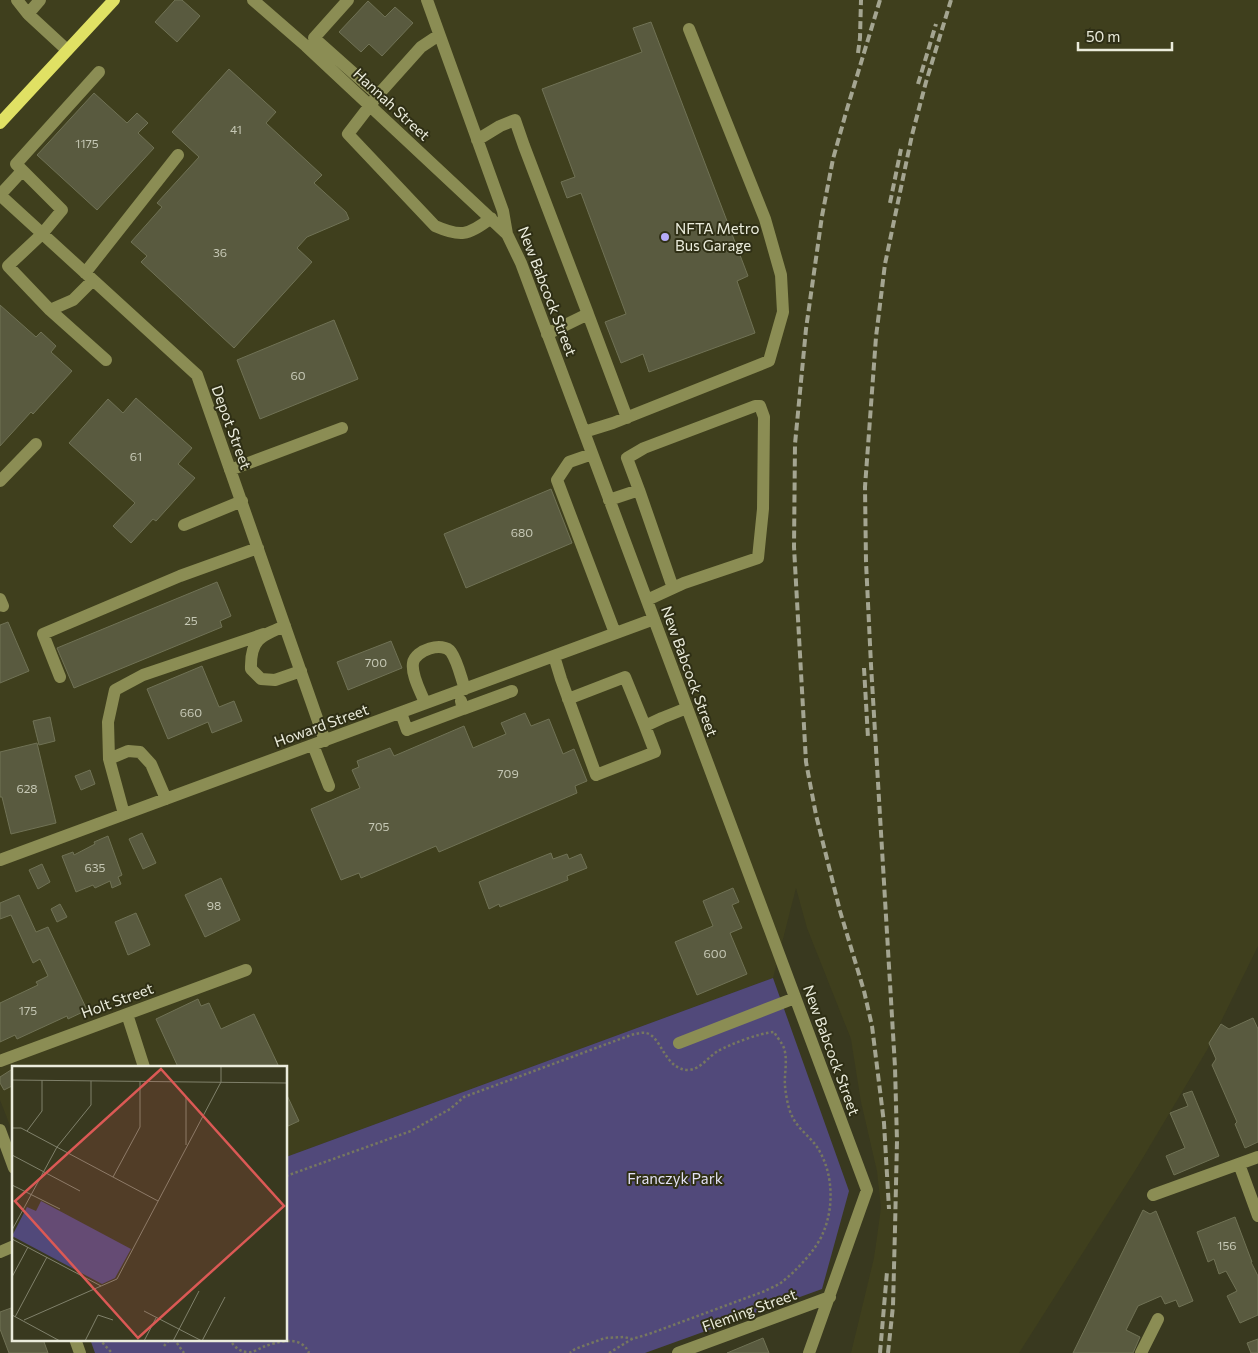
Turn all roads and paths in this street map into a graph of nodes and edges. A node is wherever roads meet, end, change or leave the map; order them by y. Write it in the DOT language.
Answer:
graph roads {
  1 [pos="17,0"];
  2 [pos="40,0"];
  3 [pos="114,0"];
  4 [pos="253,0"];
  5 [pos="348,0"];
  6 [pos="427,0"];
  7 [pos="28,14"];
  8 [pos="689,29"];
  9 [pos="439,34"];
  10 [pos="310,42"];
  11 [pos="67,50"];
  12 [pos="99,72"];
  13 [pos="374,100"];
  14 [pos="0,123"];
  15 [pos="477,140"];
  16 [pos="178,155"];
  17 [pos="22,171"];
  18 [pos="0,195"];
  19 [pos="490,218"];
  20 [pos="42,234"];
  21 [pos="507,234"];
  22 [pos="89,277"];
  23 [pos="50,310"];
  24 [pos="588,314"];
  25 [pos="547,334"];
  26 [pos="106,360"];
  27 [pos="627,418"];
  28 [pos="342,428"];
  29 [pos="584,432"];
  30 [pos="36,444"];
  31 [pos="592,454"];
  32 [pos="230,470"];
  33 [pos="0,481"];
  34 [pos="639,490"];
  35 [pos="609,500"];
  36 [pos="242,501"];
  37 [pos="184,525"];
  38 [pos="258,548"];
  39 [pos="673,588"];
  40 [pos="647,600"];
  41 [pos="654,619"];
  42 [pos="285,626"];
  43 [pos="616,633"];
  44 [pos="264,634"];
  45 [pos="554,656"];
  46 [pos="301,671"];
  47 [pos="60,677"];
  48 [pos="461,690"];
  49 [pos="512,691"];
  50 [pos="568,699"];
  51 [pos="425,704"];
  52 [pos="464,708"];
  53 [pos="687,708"];
  54 [pos="401,713"];
  55 [pos="645,726"];
  56 [pos="319,743"];
  57 [pos="109,759"];
  58 [pos="328,786"];
  59 [pos="166,799"];
  60 [pos="124,814"];
  61 [pos="0,860"];
  62 [pos="246,970"];
  63 [pos="795,998"];
  64 [pos="127,1014"];
  65 [pos="679,1043"];
  66 [pos="0,1061"];
  67 [pos="144,1066"];
  68 [pos="0,1130"];
  69 [pos="1258,1157"];
  70 [pos="12,1163"];
  71 [pos="1239,1164"];
  72 [pos="288,1175"];
  73 [pos="1153,1195"];
  74 [pos="1258,1216"];
  75 [pos="12,1247"];
  76 [pos="0,1252"];
  77 [pos="830,1297"];
  78 [pos="1158,1319"];
  79 [pos="632,1338"];
  80 [pos="76,1340"];
  81 [pos="100,1340"];
  82 [pos="171,1340"];
  83 [pos="173,1340"];
  84 [pos="230,1340"];
  85 [pos="164,1346"];
  86 [pos="80,1353"];
  87 [pos="112,1353"];
  88 [pos="184,1353"];
  89 [pos="309,1353"];
  90 [pos="570,1353"];
  91 [pos="609,1353"];
  92 [pos="678,1353"];
  93 [pos="809,1353"];
  94 [pos="1141,1353"];
  1 -- 7 [label="street"];
  2 -- 7 [label="street"];
  3 -- 11 [label="main road"];
  4 -- 10 [label="street, Hannah Street"];
  5 -- 10 [label="street"];
  6 -- 9 [label="street, New Babcock Street"];
  7 -- 11 [label="street"];
  8 -- 27 [label="street"];
  9 -- 13 [label="street"];
  9 -- 15 [label="street, New Babcock Street"];
  10 -- 13 [label="street, Hannah Street"];
  11 -- 14 [label="main road"];
  12 -- 17 [label="street"];
  13 -- 19 [label="street, Hannah Street"];
  13 -- 19 [label="street"];
  15 -- 21 [label="street, New Babcock Street"];
  15 -- 24 [label="street"];
  16 -- 22 [label="street"];
  17 -- 18 [label="street"];
  17 -- 20 [label="street"];
  18 -- 20 [label="street, Depot Street"];
  19 -- 21 [label="street, Hannah Street"];
  20 -- 22 [label="street, Depot Street"];
  20 -- 23 [label="street"];
  21 -- 25 [label="street, New Babcock Street"];
  22 -- 23 [label="street"];
  22 -- 32 [label="street, Depot Street"];
  23 -- 26 [label="street"];
  24 -- 25 [label="street"];
  24 -- 27 [label="street"];
  25 -- 29 [label="street, New Babcock Street"];
  27 -- 29 [label="street"];
  28 -- 32 [label="street"];
  29 -- 31 [label="street, New Babcock Street"];
  30 -- 33 [label="street"];
  31 -- 35 [label="street, New Babcock Street"];
  31 -- 43 [label="street"];
  32 -- 36 [label="street, Depot Street"];
  34 -- 35 [label="street"];
  34 -- 39 [label="street"];
  34 -- 39 [label="street"];
  35 -- 40 [label="street, New Babcock Street"];
  36 -- 37 [label="street"];
  36 -- 38 [label="street, Depot Street"];
  38 -- 42 [label="street, Depot Street"];
  38 -- 47 [label="street"];
  39 -- 40 [label="street"];
  40 -- 41 [label="street, New Babcock Street"];
  41 -- 43 [label="street, Howard Street"];
  41 -- 53 [label="street, New Babcock Street"];
  42 -- 44 [label="street"];
  42 -- 46 [label="street, Depot Street"];
  43 -- 45 [label="street, Howard Street"];
  44 -- 46 [label="street"];
  44 -- 57 [label="street"];
  45 -- 48 [label="street, Howard Street"];
  45 -- 50 [label="street"];
  46 -- 56 [label="street, Depot Street"];
  48 -- 51 [label="street, Howard Street"];
  48 -- 51 [label="street"];
  48 -- 52 [label="street"];
  49 -- 52 [label="street"];
  50 -- 55 [label="street"];
  50 -- 55 [label="street"];
  51 -- 54 [label="street, Howard Street"];
  52 -- 54 [label="street"];
  53 -- 55 [label="street"];
  53 -- 63 [label="street, New Babcock Street"];
  54 -- 56 [label="street, Howard Street"];
  56 -- 58 [label="street, Depot Street"];
  56 -- 59 [label="street, Howard Street"];
  57 -- 59 [label="street"];
  57 -- 60 [label="street"];
  59 -- 60 [label="street, Howard Street"];
  60 -- 61 [label="street, Howard Street"];
  62 -- 64 [label="street, Holt Street"];
  63 -- 65 [label="street"];
  63 -- 77 [label="street, New Babcock Street"];
  64 -- 66 [label="street, Holt Street"];
  64 -- 67 [label="street"];
  68 -- 70 [label="street"];
  69 -- 71 [label="street"];
  71 -- 73 [label="street"];
  71 -- 74 [label="street"];
  72 -- 79 [label="path"];
  75 -- 76 [label="street"];
  77 -- 92 [label="street, Fleming Street"];
  77 -- 93 [label="street, New Babcock Street"];
  78 -- 94 [label="street"];
  79 -- 90 [label="path"];
  79 -- 91 [label="path"];
  80 -- 86 [label="street"];
  81 -- 87 [label="path"];
  82 -- 85 [label="path"];
  83 -- 88 [label="path"];
  84 -- 89 [label="path"];
}
